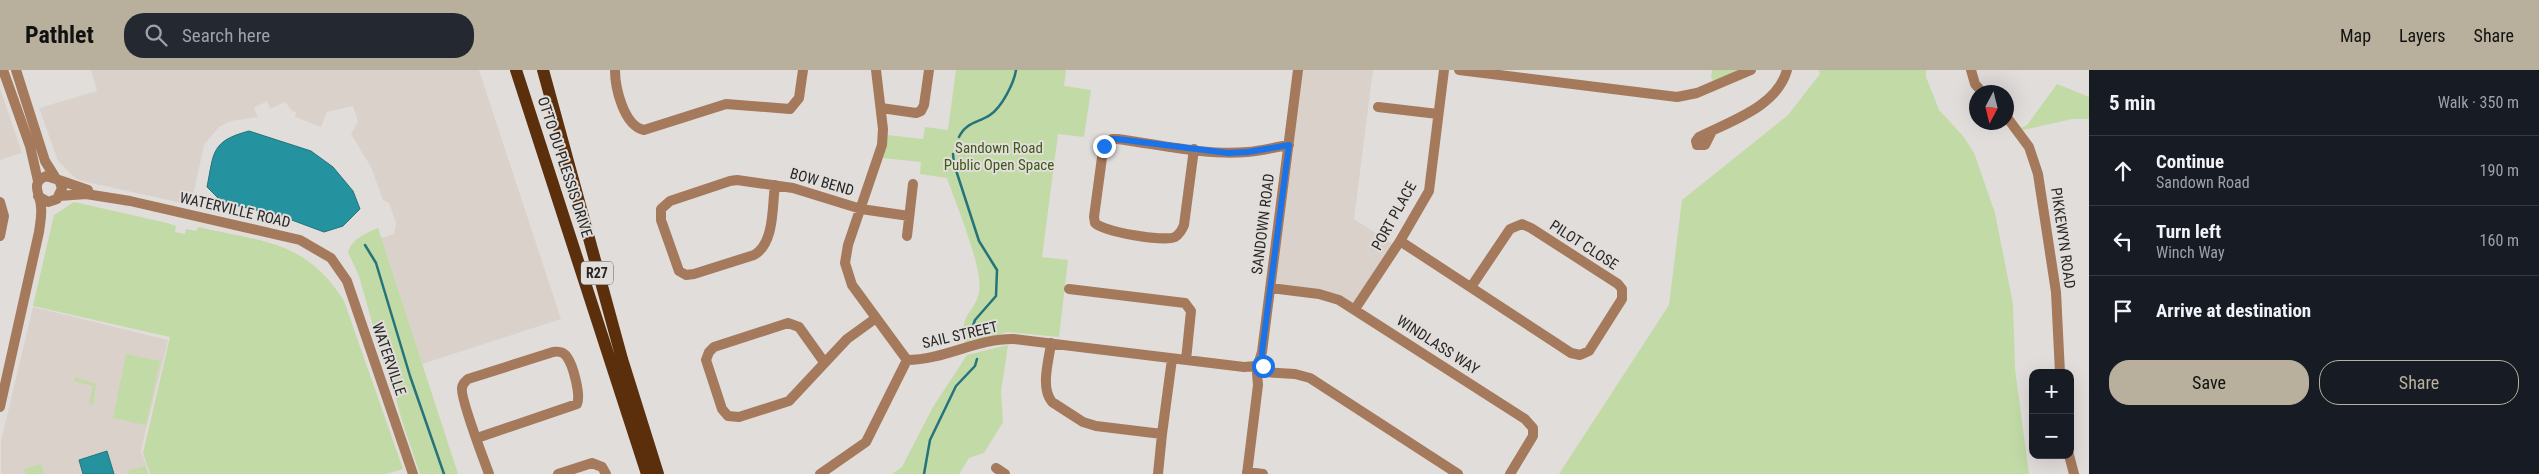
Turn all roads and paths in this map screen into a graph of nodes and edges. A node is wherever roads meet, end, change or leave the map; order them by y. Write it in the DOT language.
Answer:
graph roads {
  1 [pos="4,70"];
  2 [pos="16,70"];
  3 [pos="516,70"];
  4 [pos="543,70"];
  5 [pos="615,70"];
  6 [pos="803,70"];
  7 [pos="876,70"];
  8 [pos="929,70"];
  9 [pos="1298,70"];
  10 [pos="1444,70"];
  11 [pos="1459,70"];
  12 [pos="1751,70"];
  13 [pos="1787,70"];
  14 [pos="1971,70"];
  15 [pos="1510,73"];
  16 [pos="1976,85"];
  17 [pos="1378,107"];
  18 [pos="881,108"];
  19 [pos="1438,114"];
  20 [pos="2014,127"];
  21 [pos="1712,131"];
  22 [pos="1289,145"];
  23 [pos="1194,148"];
  24 [pos="57,179"];
  25 [pos="38,181"];
  26 [pos="913,184"];
  27 [pos="775,185"];
  28 [pos="38,196"];
  29 [pos="56,198"];
  30 [pos="130,201"];
  31 [pos="0,202"];
  32 [pos="861,209"];
  33 [pos="910,216"];
  34 [pos="0,236"];
  35 [pos="907,236"];
  36 [pos="1400,241"];
  37 [pos="37,247"];
  38 [pos="331,258"];
  39 [pos="1471,287"];
  40 [pos="1270,288"];
  41 [pos="1069,289"];
  42 [pos="1355,309"];
  43 [pos="876,318"];
  44 [pos="1051,343"];
  45 [pos="1172,359"];
  46 [pos="907,360"];
  47 [pos="1186,360"];
  48 [pos="5,361"];
  49 [pos="824,362"];
  50 [pos="1260,369"];
  51 [pos="2060,369"];
  52 [pos="0,407"];
  53 [pos="1162,434"];
  54 [pos="477,438"];
  55 [pos="2070,459"];
  56 [pos="1247,473"];
  57 [pos="413,474"];
  58 [pos="489,474"];
  59 [pos="558,474"];
  60 [pos="606,474"];
  61 [pos="647,474"];
  62 [pos="658,474"];
  63 [pos="820,474"];
  64 [pos="1158,474"];
  65 [pos="1263,474"];
  66 [pos="1458,474"];
  67 [pos="1510,474"];
  68 [pos="2074,474"];
  1 -- 25 [label="street"];
  2 -- 24 [label="street"];
  3 -- 61 [label="main road, OTTO DU PLESSIS DRIVE / R27"];
  4 -- 62 [label="main road, OTTO DU PLESSIS DRIVE / R27"];
  5 -- 6 [label="street"];
  7 -- 18 [label="street, SAIL STREET"];
  8 -- 18 [label="street"];
  9 -- 22 [label="street, SANDOWN ROAD"];
  10 -- 19 [label="street, PORT PLACE"];
  11 -- 15 [label="street"];
  12 -- 15 [label="street"];
  13 -- 21 [label="street"];
  14 -- 16 [label="street"];
  17 -- 19 [label="street"];
  18 -- 32 [label="street, SAIL STREET"];
  19 -- 36 [label="street, PORT PLACE"];
  20 -- 51 [label="street, PIKKEWYN ROAD"];
  22 -- 23 [label="street"];
  22 -- 40 [label="street, SANDOWN ROAD"];
  23 -- 23 [label="street"];
  24 -- 25 [label="street"];
  24 -- 29 [label="street"];
  24 -- 30 [label="street, WATERVILLE ROAD"];
  25 -- 28 [label="street"];
  26 -- 33 [label="street"];
  27 -- 27 [label="street, BOW BEND"];
  27 -- 32 [label="street, BOW BEND"];
  28 -- 29 [label="street"];
  28 -- 37 [label="street"];
  29 -- 30 [label="street, WATERVILLE ROAD"];
  29 -- 37 [label="street"];
  30 -- 38 [label="street, WATERVILLE ROAD"];
  31 -- 34 [label="street"];
  32 -- 33 [label="street, BOW BEND"];
  32 -- 43 [label="street, SAIL STREET"];
  33 -- 35 [label="street"];
  36 -- 39 [label="street, PILOT CLOSE"];
  36 -- 42 [label="street, PORT PLACE"];
  37 -- 48 [label="street"];
  38 -- 57 [label="street, WATERVILLE"];
  39 -- 39 [label="street, PILOT CLOSE"];
  40 -- 42 [label="street, WINDLASS WAY"];
  40 -- 50 [label="street, SANDOWN ROAD"];
  41 -- 47 [label="street"];
  42 -- 67 [label="street, WINDLASS WAY"];
  43 -- 46 [label="street, SAIL STREET"];
  43 -- 49 [label="street"];
  44 -- 45 [label="street, SAIL STREET"];
  44 -- 46 [label="street, SAIL STREET"];
  44 -- 53 [label="street"];
  45 -- 47 [label="street, SAIL STREET"];
  45 -- 53 [label="street"];
  46 -- 63 [label="street"];
  47 -- 50 [label="street, SAIL STREET"];
  48 -- 52 [label="street"];
  49 -- 49 [label="street"];
  50 -- 56 [label="street, SANDOWN ROAD"];
  50 -- 66 [label="street"];
  53 -- 64 [label="street"];
  54 -- 54 [label="street"];
  54 -- 58 [label="street"];
  55 -- 68 [label="street"];
  56 -- 65 [label="street"];
  59 -- 60 [label="street"];
}
